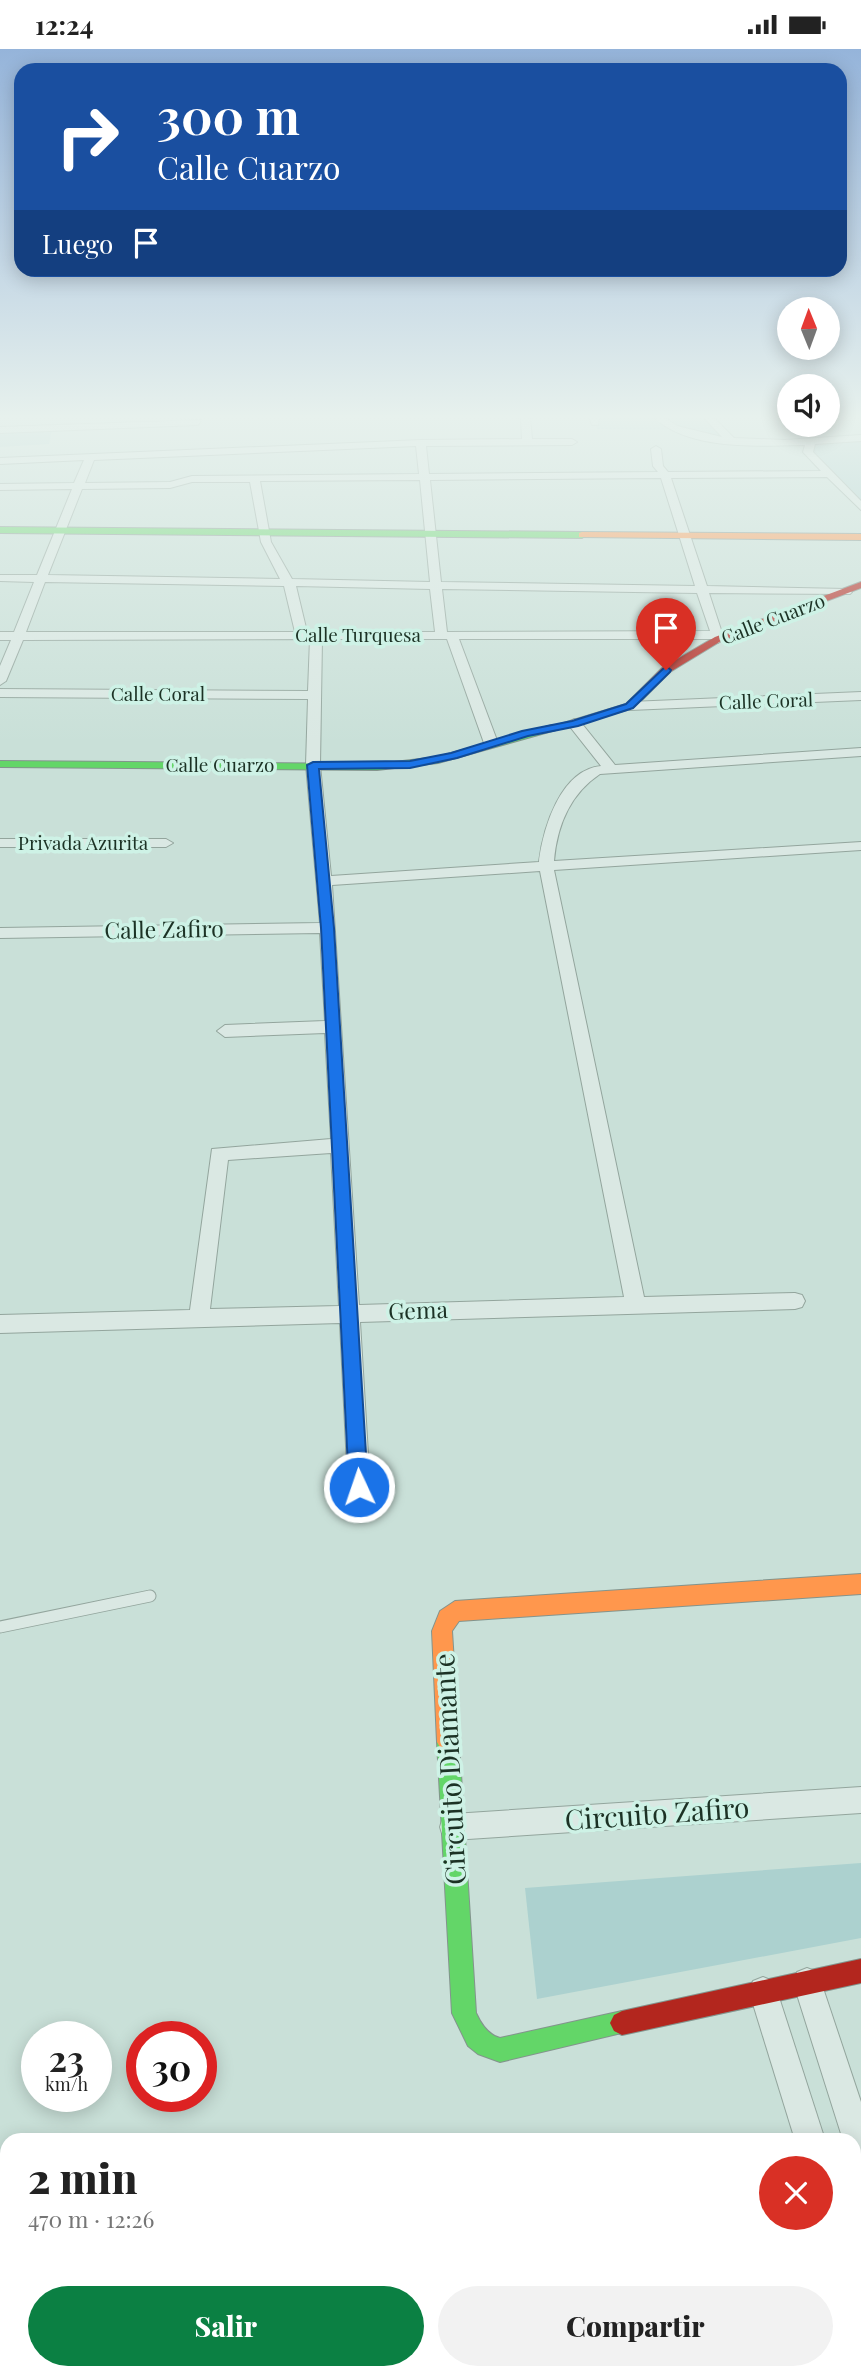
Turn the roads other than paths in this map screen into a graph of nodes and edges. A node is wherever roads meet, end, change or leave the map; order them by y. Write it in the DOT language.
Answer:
graph roads {
  1 [pos="60,526"];
  2 [pos="263,526"];
  3 [pos="431,526"];
  4 [pos="681,526"];
  5 [pos="0,530"];
  6 [pos="58,531"];
  7 [pos="264,533"];
  8 [pos="432,533"];
  9 [pos="684,534"];
  10 [pos="861,537"];
  11 [pos="0,578"];
  12 [pos="40,579"];
  13 [pos="285,581"];
  14 [pos="434,586"];
  15 [pos="701,588"];
  16 [pos="853,589"];
  17 [pos="309,635"];
  18 [pos="0,636"];
  19 [pos="447,636"];
  20 [pos="18,637"];
  21 [pos="717,637"];
  22 [pos="0,681"];
  23 [pos="0,693"];
  24 [pos="315,695"];
  25 [pos="861,697"];
  26 [pos="630,706"];
  27 [pos="575,723"];
  28 [pos="491,743"];
  29 [pos="861,753"];
  30 [pos="0,764"];
  31 [pos="313,765"];
  32 [pos="610,768"];
  33 [pos="0,843"];
  34 [pos="166,843"];
  35 [pos="861,846"];
  36 [pos="546,866"];
  37 [pos="322,881"];
  38 [pos="328,928"];
  39 [pos="0,933"];
  40 [pos="333,1027"];
  41 [pos="225,1031"];
  42 [pos="340,1145"];
  43 [pos="794,1301"];
  44 [pos="636,1305"];
  45 [pos="349,1313"];
  46 [pos="199,1318"];
  47 [pos="0,1324"];
  48 [pos="359,1487"];
  49 [pos="861,1584"];
  50 [pos="150,1596"];
  51 [pos="0,1627"];
  52 [pos="861,1800"];
  53 [pos="453,1827"];
  54 [pos="861,1971"];
  55 [pos="807,1982"];
  56 [pos="763,1991"];
  57 [pos="808,2133"];
  58 [pos="856,2133"];
  1 -- 6 [label="street"];
  2 -- 7 [label="street"];
  3 -- 8 [label="street"];
  4 -- 9 [label="street"];
  5 -- 6 [label="street"];
  6 -- 7 [label="street"];
  6 -- 12 [label="street"];
  7 -- 8 [label="street"];
  7 -- 13 [label="street"];
  8 -- 9 [label="street"];
  8 -- 14 [label="street"];
  9 -- 10 [label="street"];
  9 -- 15 [label="street"];
  11 -- 12 [label="street"];
  12 -- 13 [label="street"];
  12 -- 20 [label="street"];
  13 -- 14 [label="street"];
  13 -- 17 [label="street"];
  14 -- 15 [label="street"];
  14 -- 19 [label="street"];
  15 -- 16 [label="street"];
  15 -- 21 [label="street"];
  16 -- 21 [label="street, Calle Cuarzo"];
  17 -- 19 [label="street, Calle Turquesa"];
  17 -- 20 [label="street, Calle Turquesa"];
  17 -- 24 [label="street"];
  18 -- 20 [label="street, Calle Turquesa"];
  19 -- 21 [label="street, Calle Turquesa"];
  19 -- 28 [label="street"];
  20 -- 22 [label="street"];
  21 -- 26 [label="street, Calle Cuarzo"];
  23 -- 24 [label="street, Calle Coral"];
  24 -- 31 [label="street"];
  25 -- 26 [label="street, Calle Coral"];
  26 -- 27 [label="street, Calle Cuarzo"];
  27 -- 28 [label="street, Calle Cuarzo"];
  27 -- 32 [label="street"];
  28 -- 31 [label="street, Calle Cuarzo"];
  29 -- 32 [label="street"];
  30 -- 31 [label="street, Calle Cuarzo"];
  31 -- 37 [label="street"];
  32 -- 36 [label="street"];
  33 -- 34 [label="street, Privada Azurita"];
  35 -- 36 [label="street"];
  36 -- 37 [label="street"];
  36 -- 44 [label="street"];
  37 -- 38 [label="street"];
  38 -- 39 [label="street, Calle Zafiro"];
  38 -- 40 [label="street"];
  40 -- 41 [label="street"];
  40 -- 42 [label="street"];
  42 -- 45 [label="street"];
  42 -- 46 [label="street"];
  43 -- 44 [label="street, Gema"];
  44 -- 45 [label="street, Gema"];
  45 -- 46 [label="street, Gema"];
  45 -- 48 [label="street"];
  46 -- 47 [label="street, Gema"];
  49 -- 53 [label="street, Circuito Diamante"];
  50 -- 51 [label="lane"];
  52 -- 53 [label="street, Circuito Zafiro"];
  53 -- 56 [label="street, Circuito Diamante"];
  54 -- 55 [label="street, Circuito Diamante"];
  55 -- 56 [label="street, Circuito Diamante"];
  55 -- 58 [label="street"];
  56 -- 57 [label="street"];
}
